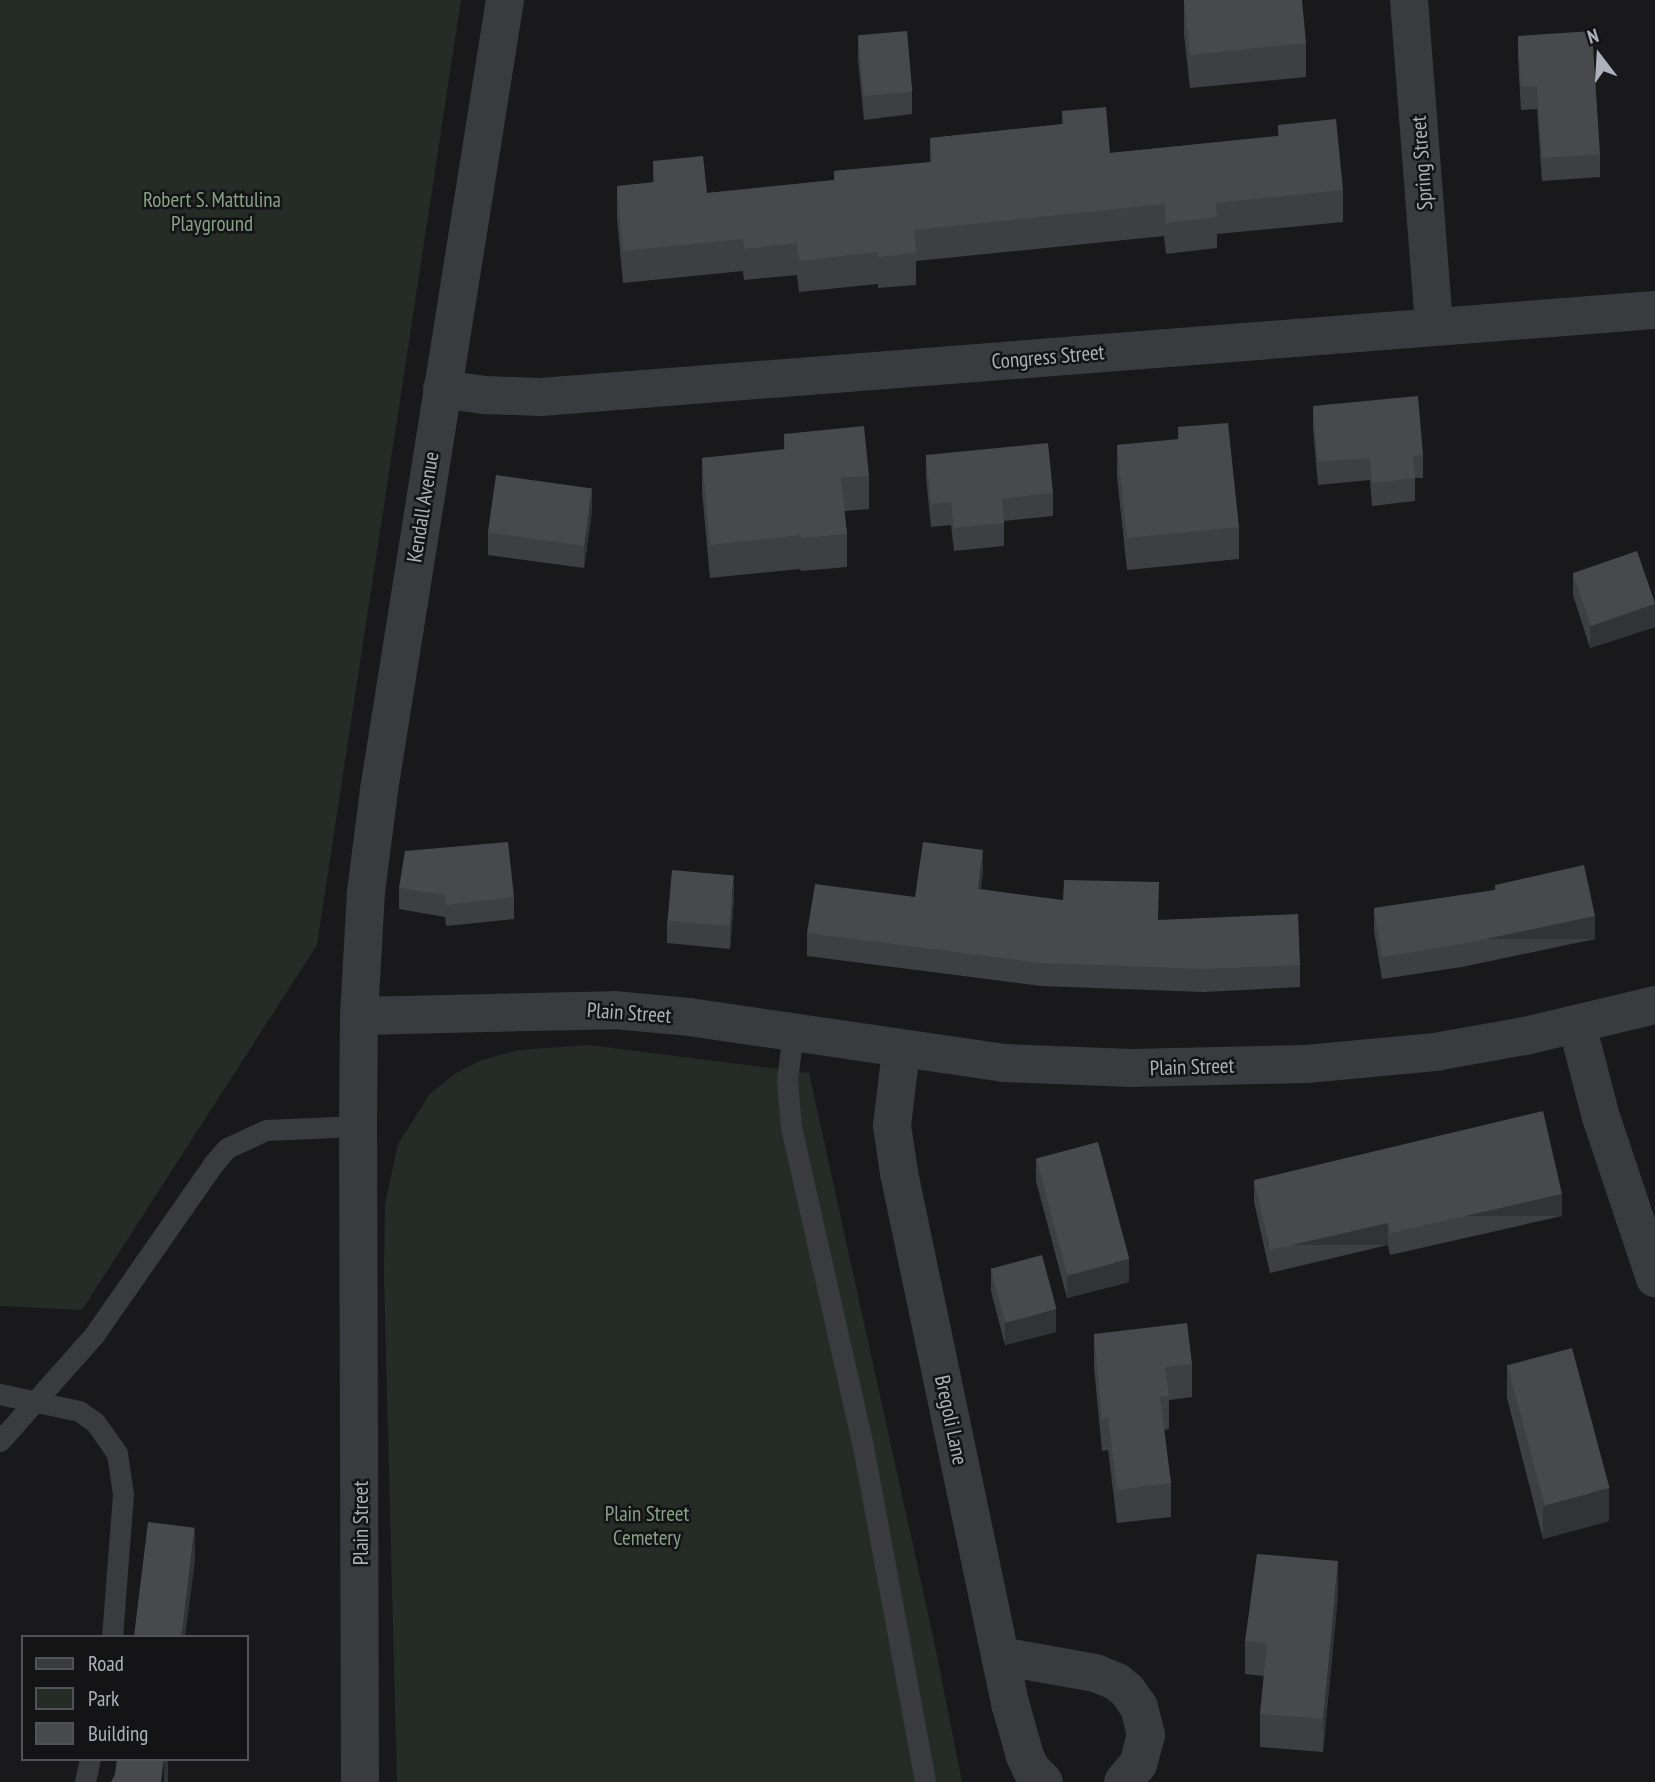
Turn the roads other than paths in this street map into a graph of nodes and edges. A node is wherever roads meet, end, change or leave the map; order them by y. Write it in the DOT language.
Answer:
graph roads {
  1 [pos="505,0"];
  2 [pos="1409,0"];
  3 [pos="1655,310"];
  4 [pos="1434,326"];
  5 [pos="442,389"];
  6 [pos="1655,1005"];
  7 [pos="359,1016"];
  8 [pos="1577,1025"];
  9 [pos="793,1033"];
  10 [pos="901,1051"];
  11 [pos="358,1126"];
  12 [pos="1655,1278"];
  13 [pos="0,1394"];
  14 [pos="37,1400"];
  15 [pos="0,1441"];
  16 [pos="112,1635"];
  17 [pos="1000,1656"];
  18 [pos="90,1761"];
  19 [pos="85,1782"];
  20 [pos="360,1782"];
  21 [pos="925,1782"];
  22 [pos="1044,1782"];
  23 [pos="1123,1782"];
  1 -- 5 [label="street, Kendall Avenue"];
  2 -- 4 [label="street, Spring Street"];
  3 -- 4 [label="street, Congress Street"];
  4 -- 5 [label="street, Congress Street"];
  5 -- 7 [label="street, Kendall Avenue"];
  6 -- 8 [label="street, Plain Street"];
  7 -- 9 [label="street, Plain Street"];
  7 -- 11 [label="street, Plain Street"];
  8 -- 10 [label="street, Plain Street"];
  8 -- 12 [label="street"];
  9 -- 10 [label="street, Plain Street"];
  9 -- 21 [label="lane"];
  10 -- 17 [label="street, Bregoli Lane"];
  11 -- 14 [label="lane"];
  11 -- 20 [label="street, Plain Street"];
  13 -- 14 [label="lane"];
  14 -- 15 [label="lane"];
  14 -- 16 [label="lane"];
  17 -- 22 [label="street, Bregoli Lane"];
  17 -- 23 [label="street"];
  18 -- 19 [label="lane"];
}
